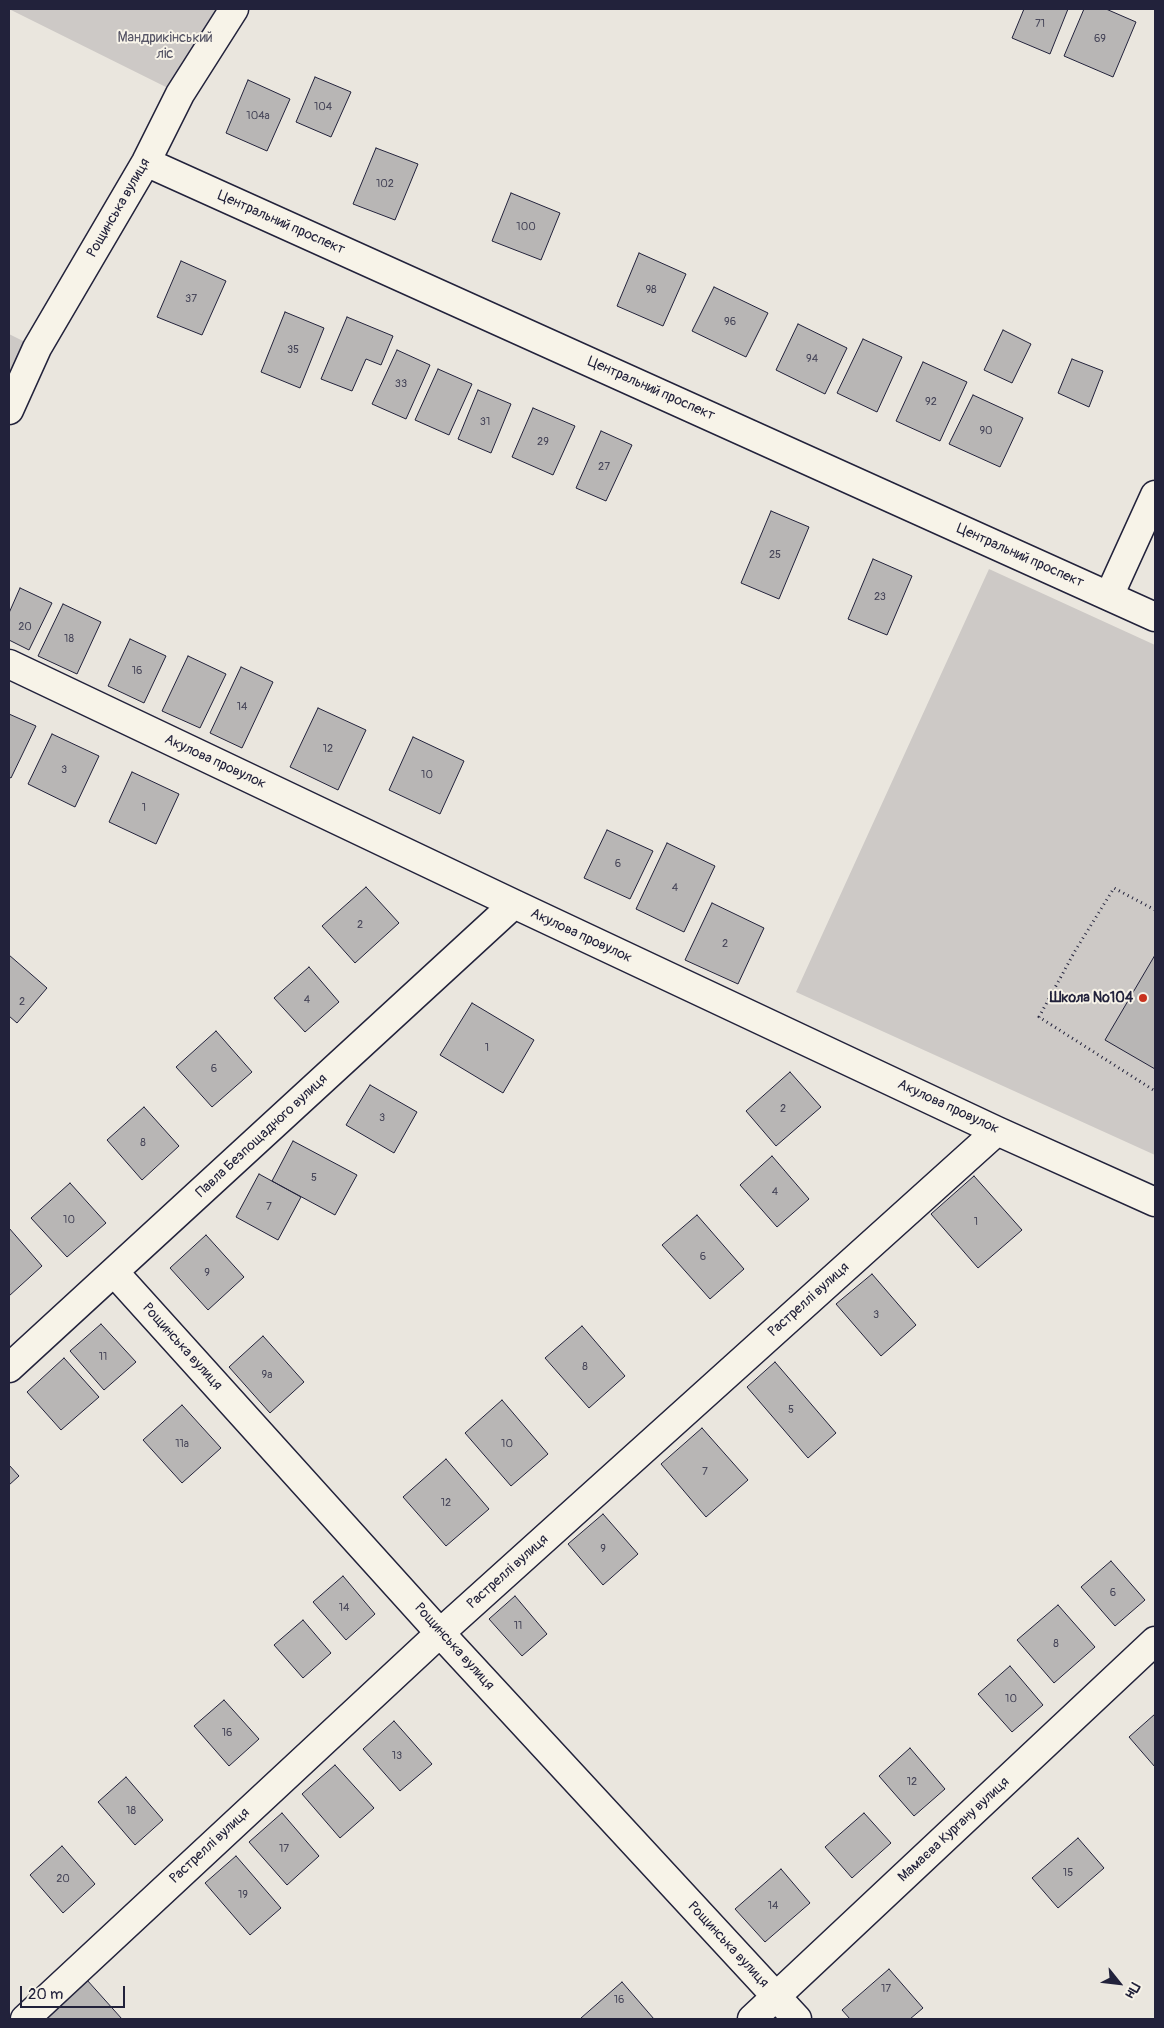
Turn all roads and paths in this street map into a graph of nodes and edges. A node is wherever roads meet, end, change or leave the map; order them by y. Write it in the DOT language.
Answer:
graph roads {
  1 [pos="234,9"];
  2 [pos="146,162"];
  3 [pos="9,410"];
  4 [pos="1155,495"];
  5 [pos="1109,596"];
  6 [pos="1155,617"];
  7 [pos="9,664"];
  8 [pos="514,904"];
  9 [pos="1155,910"];
  10 [pos="1155,1091"];
  11 [pos="997,1131"];
  12 [pos="1155,1202"];
  13 [pos="114,1272"];
  14 [pos="9,1368"];
  15 [pos="440,1633"];
  16 [pos="1155,1641"];
  17 [pos="776,1997"];
  18 [pos="25,2019"];
  19 [pos="752,2019"];
  20 [pos="797,2019"];
  1 -- 2 [label="street, Рощинська вулиця"];
  2 -- 3 [label="street, Рощинська вулиця"];
  2 -- 5 [label="street, Центральний проспект"];
  4 -- 5 [label="street"];
  5 -- 6 [label="street, Центральний проспект"];
  7 -- 8 [label="street, Акулова провулок"];
  8 -- 11 [label="street, Акулова провулок"];
  8 -- 13 [label="street, Павла Безпощадного вулиця"];
  9 -- 10 [label="path"];
  11 -- 12 [label="street, Акулова провулок"];
  11 -- 15 [label="street, Растреллі вулиця"];
  13 -- 14 [label="street, Павла Безпощадного вулиця"];
  13 -- 15 [label="street, Рощинська вулиця"];
  15 -- 17 [label="street, Рощинська вулиця"];
  15 -- 18 [label="street, Растреллі вулиця"];
  16 -- 17 [label="street, Мамаєва Кургану вулиця"];
  17 -- 19 [label="street, Мамаєва Кургану вулиця"];
  17 -- 20 [label="street, Рощинська вулиця"];
}
